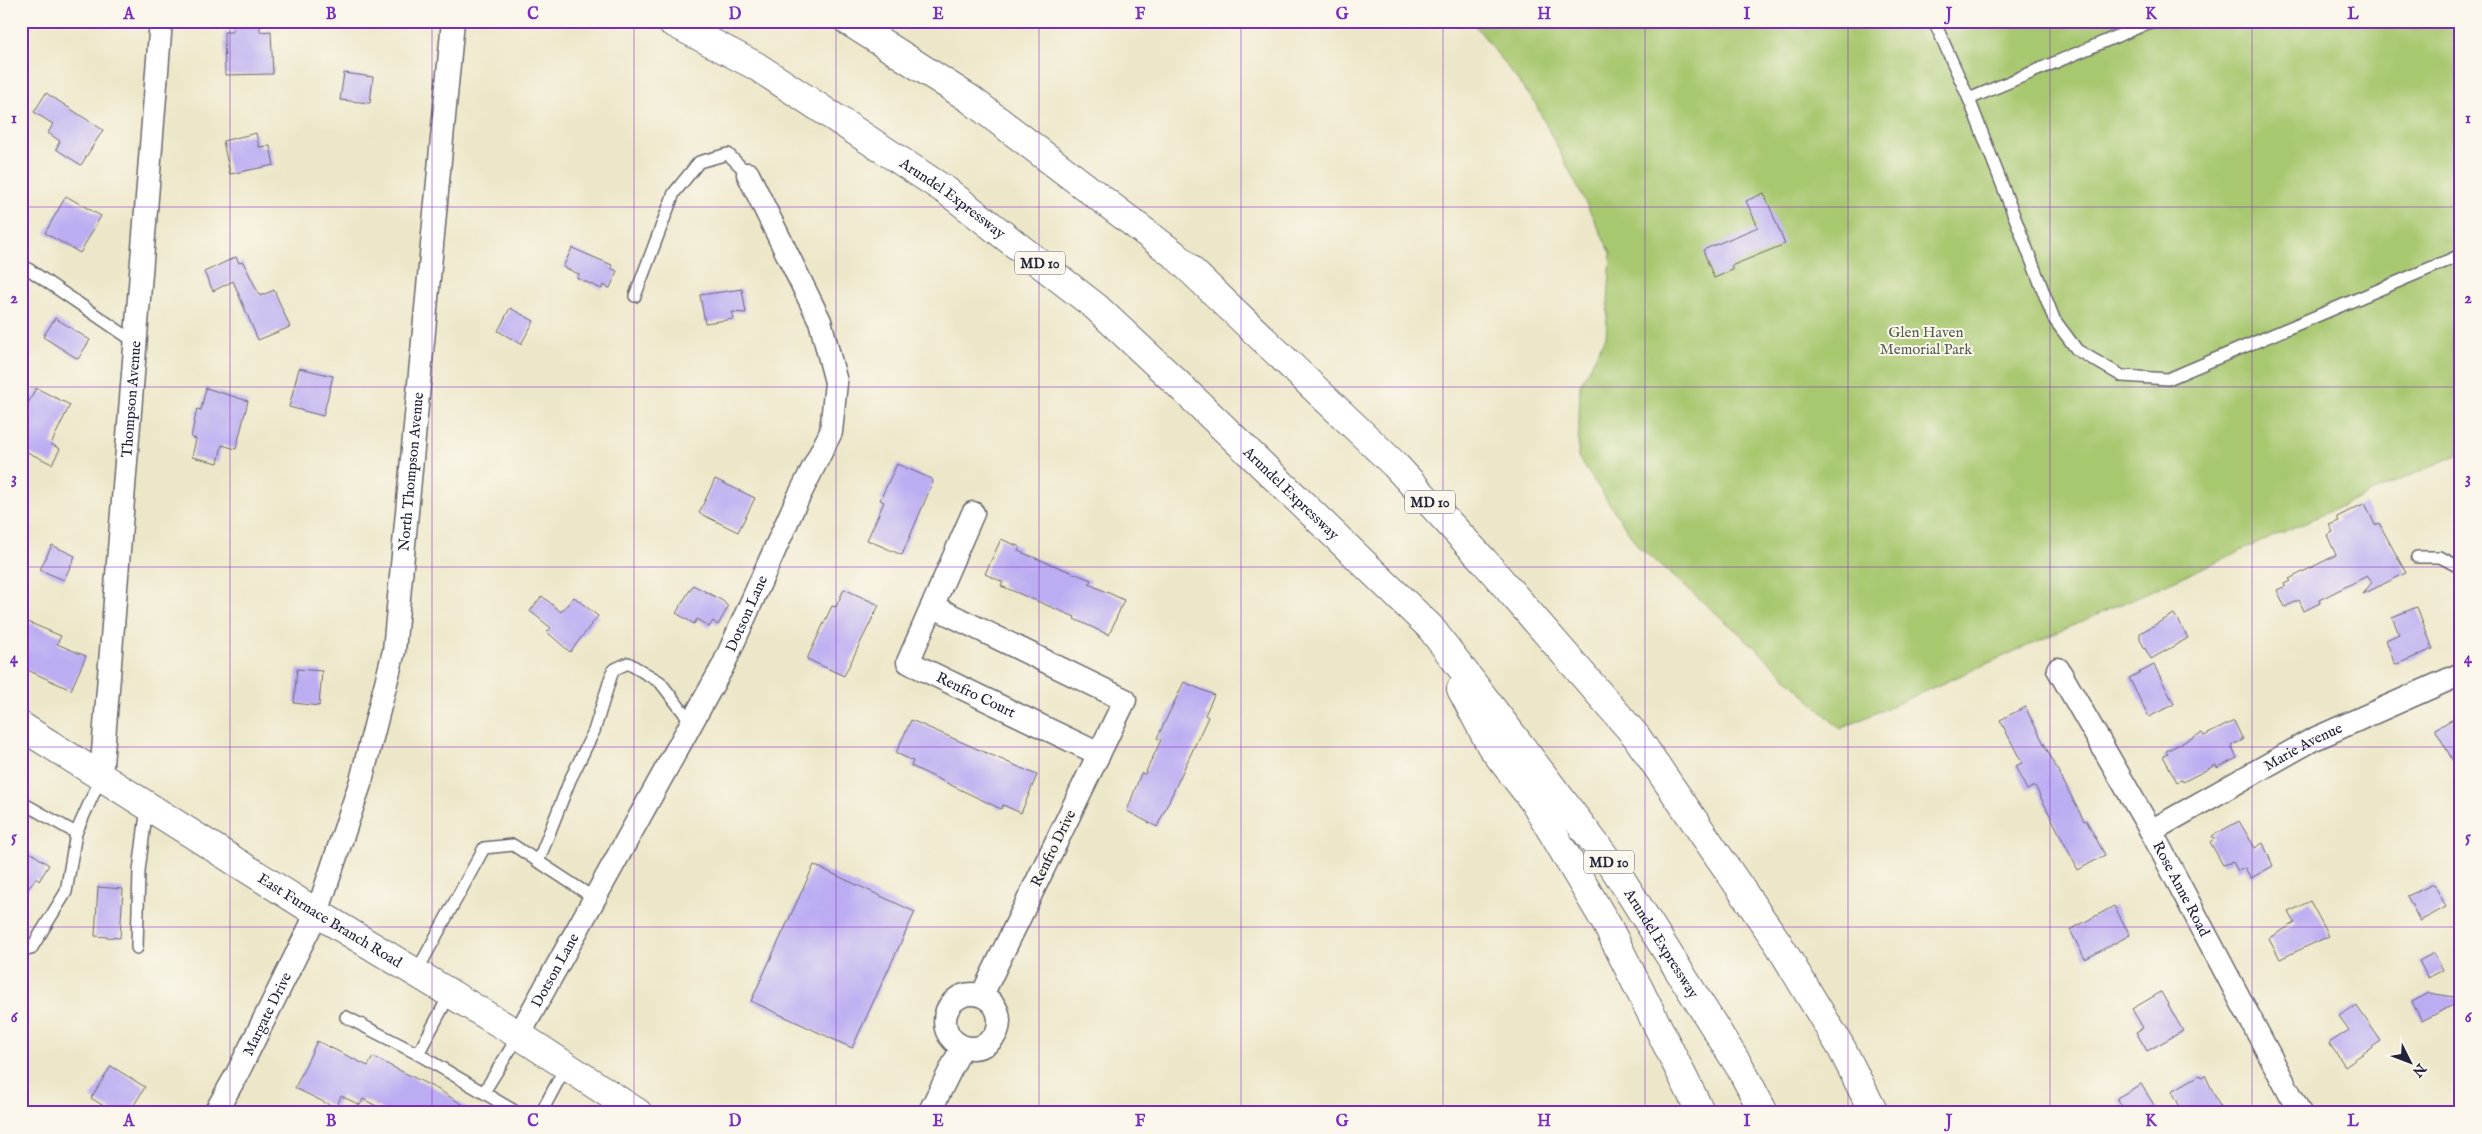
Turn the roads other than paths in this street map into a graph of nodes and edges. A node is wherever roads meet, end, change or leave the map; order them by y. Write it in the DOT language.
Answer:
graph roads {
  1 [pos="161,21"];
  2 [pos="453,21"];
  3 [pos="670,21"];
  4 [pos="848,21"];
  5 [pos="1934,21"];
  6 [pos="2153,21"];
  7 [pos="1968,99"];
  8 [pos="748,174"];
  9 [pos="2461,255"];
  10 [pos="21,264"];
  11 [pos="635,296"];
  12 [pos="136,342"];
  13 [pos="973,513"];
  14 [pos="2417,557"];
  15 [pos="2461,568"];
  16 [pos="932,606"];
  17 [pos="1430,627"];
  18 [pos="2058,669"];
  19 [pos="2461,674"];
  20 [pos="691,722"];
  21 [pos="21,726"];
  22 [pos="1098,754"];
  23 [pos="101,777"];
  24 [pos="21,802"];
  25 [pos="147,806"];
  26 [pos="2151,831"];
  27 [pos="76,833"];
  28 [pos="538,862"];
  29 [pos="594,898"];
  30 [pos="317,913"];
  31 [pos="137,948"];
  32 [pos="31,949"];
  33 [pos="416,973"];
  34 [pos="450,994"];
  35 [pos="982,995"];
  36 [pos="346,1018"];
  37 [pos="520,1035"];
  38 [pos="962,1047"];
  39 [pos="418,1054"];
  40 [pos="566,1066"];
  41 [pos="484,1092"];
  42 [pos="215,1113"];
  43 [pos="518,1113"];
  44 [pos="541,1113"];
  45 [pos="638,1113"];
  46 [pos="929,1113"];
  47 [pos="1701,1113"];
  48 [pos="1764,1113"];
  49 [pos="1874,1113"];
  50 [pos="2300,1113"];
  1 -- 12 [label="street, Thompson Avenue"];
  2 -- 30 [label="street, North Thompson Avenue"];
  3 -- 17 [label="main road, Arundel Expressway / MD 10"];
  4 -- 49 [label="main road, MD 10"];
  5 -- 7 [label="lane"];
  6 -- 7 [label="lane"];
  7 -- 9 [label="lane"];
  8 -- 11 [label="lane"];
  8 -- 20 [label="street, Dotson Lane"];
  10 -- 12 [label="lane"];
  12 -- 23 [label="street, Thompson Avenue"];
  13 -- 16 [label="street, Renfro Court"];
  14 -- 15 [label="lane"];
  16 -- 22 [label="street, Renfro Court"];
  16 -- 22 [label="street, Renfro Drive"];
  17 -- 47 [label="main road"];
  17 -- 48 [label="main road, Arundel Expressway / MD 10"];
  18 -- 26 [label="street, Rose Anne Road"];
  19 -- 26 [label="street, Marie Avenue"];
  20 -- 28 [label="lane"];
  20 -- 29 [label="street, Dotson Lane"];
  21 -- 23 [label="main road, East Furnace Branch Road"];
  22 -- 35 [label="street, Renfro Drive"];
  23 -- 25 [label="main road, East Furnace Branch Road"];
  23 -- 27 [label="lane"];
  24 -- 27 [label="lane"];
  25 -- 30 [label="main road, East Furnace Branch Road"];
  25 -- 31 [label="lane"];
  26 -- 50 [label="street, Rose Anne Road"];
  27 -- 32 [label="lane"];
  28 -- 29 [label="lane"];
  28 -- 33 [label="lane"];
  29 -- 37 [label="street, Dotson Lane"];
  30 -- 33 [label="main road, East Furnace Branch Road"];
  30 -- 42 [label="street, Margate Drive"];
  33 -- 34 [label="main road, East Furnace Branch Road"];
  34 -- 37 [label="main road, East Furnace Branch Road"];
  34 -- 39 [label="lane"];
  35 -- 38 [label="street"];
  35 -- 38 [label="street"];
  36 -- 39 [label="lane"];
  37 -- 40 [label="main road, East Furnace Branch Road"];
  37 -- 41 [label="lane"];
  38 -- 46 [label="street"];
  39 -- 41 [label="lane"];
  40 -- 44 [label="lane"];
  40 -- 45 [label="main road, East Furnace Branch Road"];
  41 -- 43 [label="lane"];
}
